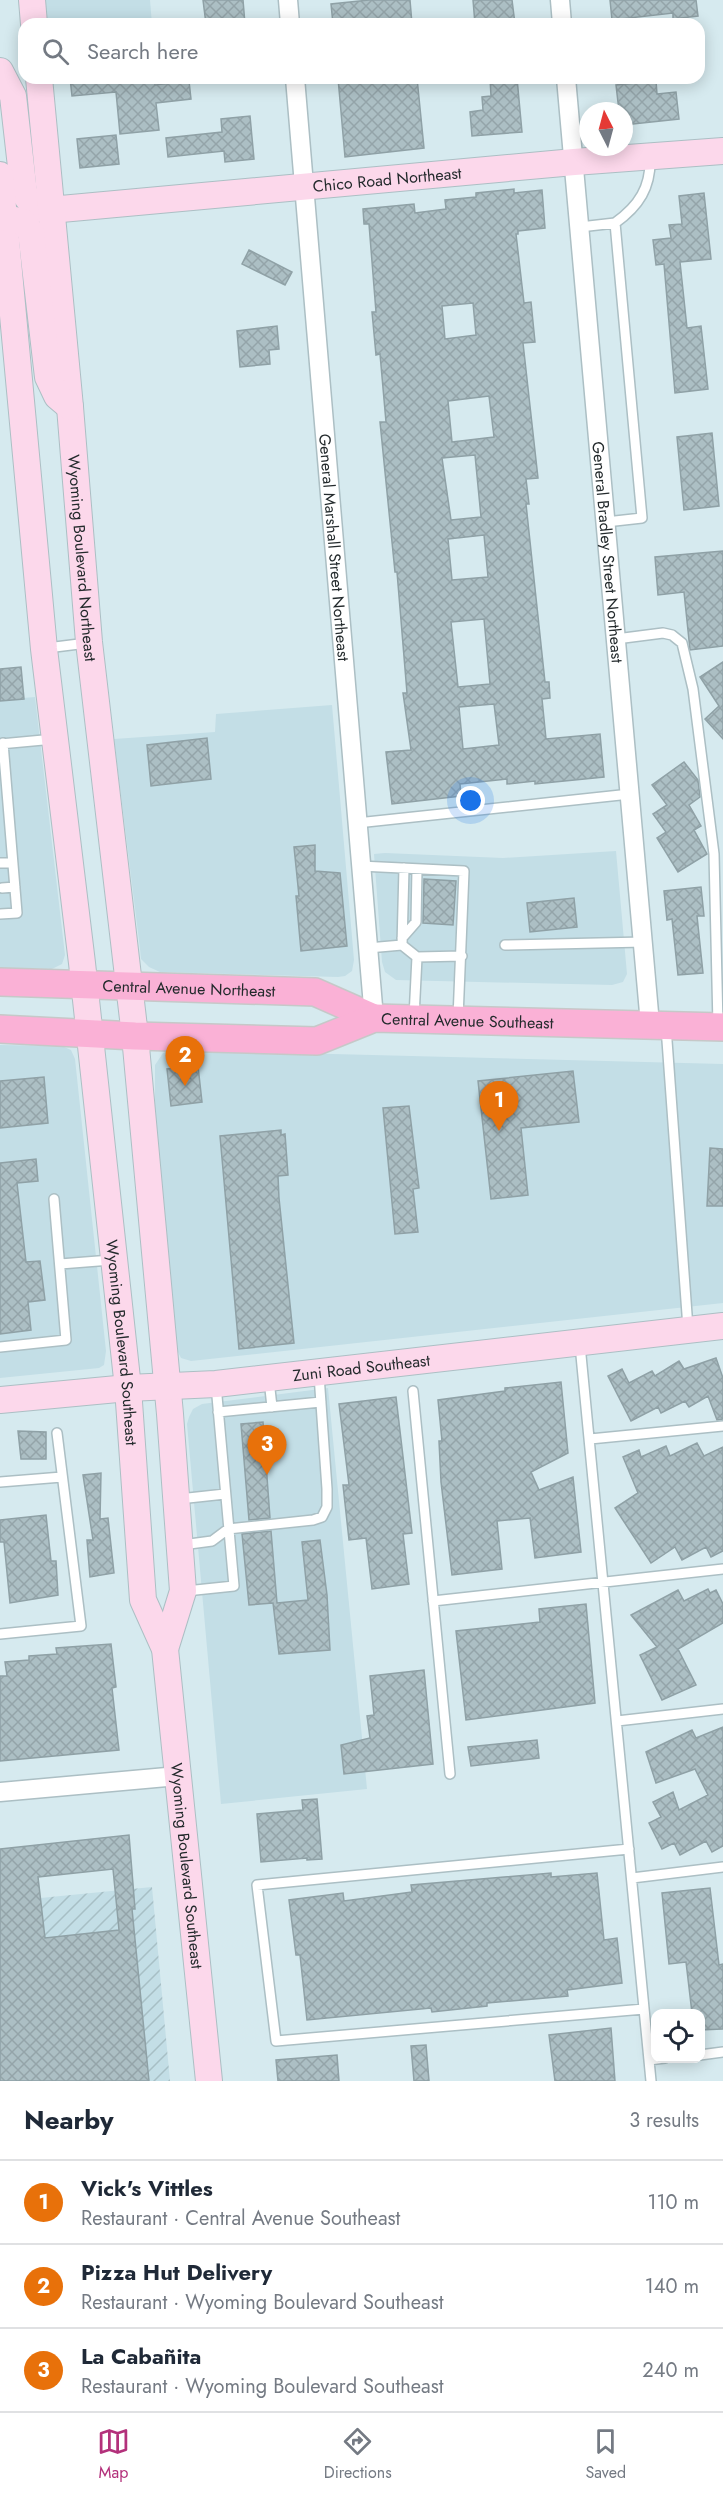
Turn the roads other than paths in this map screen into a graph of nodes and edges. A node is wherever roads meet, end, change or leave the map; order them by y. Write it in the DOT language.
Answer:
graph roads {
  1 [pos="32,0"];
  2 [pos="288,0"];
  3 [pos="560,0"];
  4 [pos="34,18"];
  5 [pos="290,18"];
  6 [pos="562,18"];
  7 [pos="0,71"];
  8 [pos="40,84"];
  9 [pos="295,84"];
  10 [pos="567,84"];
  11 [pos="723,151"];
  12 [pos="650,157"];
  13 [pos="574,162"];
  14 [pos="0,175"];
  15 [pos="304,188"];
  16 [pos="50,210"];
  17 [pos="2,217"];
  18 [pos="615,223"];
  19 [pos="580,227"];
  20 [pos="70,407"];
  21 [pos="606,522"];
  22 [pos="616,639"];
  23 [pos="89,642"];
  24 [pos="44,649"];
  25 [pos="56,739"];
  26 [pos="1,744"];
  27 [pos="3,788"];
  28 [pos="630,794"];
  29 [pos="4,810"];
  30 [pos="357,823"];
  31 [pos="10,834"];
  32 [pos="0,835"];
  33 [pos="13,863"];
  34 [pos="0,864"];
  35 [pos="360,866"];
  36 [pos="404,868"];
  37 [pos="417,869"];
  38 [pos="15,886"];
  39 [pos="2,888"];
  40 [pos="0,914"];
  41 [pos="402,941"];
  42 [pos="644,942"];
  43 [pos="505,945"];
  44 [pos="368,948"];
  45 [pos="462,956"];
  46 [pos="417,957"];
  47 [pos="0,982"];
  48 [pos="84,983"];
  49 [pos="128,986"];
  50 [pos="374,1018"];
  51 [pos="414,1020"];
  52 [pos="458,1020"];
  53 [pos="658,1025"];
  54 [pos="721,1027"];
  55 [pos="0,1029"];
  56 [pos="89,1033"];
  57 [pos="135,1036"];
  58 [pos="54,1199"];
  59 [pos="113,1259"];
  60 [pos="60,1264"];
  61 [pos="723,1326"];
  62 [pos="688,1330"];
  63 [pos="580,1342"];
  64 [pos="0,1347"];
  65 [pos="319,1372"];
  66 [pos="269,1378"];
  67 [pos="216,1384"];
  68 [pos="168,1386"];
  69 [pos="128,1388"];
  70 [pos="413,1391"];
  71 [pos="0,1400"];
  72 [pos="321,1402"];
  73 [pos="272,1407"];
  74 [pos="218,1412"];
  75 [pos="723,1426"];
  76 [pos="57,1433"];
  77 [pos="590,1439"];
  78 [pos="62,1477"];
  79 [pos="0,1482"];
  80 [pos="225,1494"];
  81 [pos="176,1499"];
  82 [pos="228,1529"];
  83 [pos="180,1545"];
  84 [pos="723,1569"];
  85 [pos="603,1583"];
  86 [pos="183,1591"];
  87 [pos="433,1601"];
  88 [pos="0,1634"];
  89 [pos="165,1649"];
  90 [pos="723,1709"];
  91 [pos="616,1721"];
  92 [pos="450,1774"];
  93 [pos="178,1776"];
  94 [pos="0,1792"];
  95 [pos="629,1849"];
  96 [pos="723,1868"];
  97 [pos="632,1878"];
  98 [pos="644,2009"];
  99 [pos="723,2052"];
  100 [pos="705,2054"];
  101 [pos="649,2060"];
  102 [pos="209,2081"];
  103 [pos="651,2081"];
  1 -- 4 [label="main road"];
  2 -- 5 [label="street"];
  3 -- 6 [label="street"];
  7 -- 16 [label="main road"];
  8 -- 16 [label="main road, Wyoming Boulevard Northeast"];
  9 -- 15 [label="street, General Marshall Street Northeast"];
  10 -- 13 [label="street, General Bradley Street Northeast"];
  11 -- 12 [label="main road, Chico Road Northeast"];
  12 -- 13 [label="main road, Chico Road Northeast"];
  12 -- 18 [label="lane"];
  13 -- 15 [label="main road, Chico Road Northeast"];
  13 -- 19 [label="street, General Bradley Street Northeast"];
  14 -- 17 [label="main road"];
  15 -- 16 [label="main road, Chico Road Northeast"];
  15 -- 30 [label="street, General Marshall Street Northeast"];
  16 -- 20 [label="main road, Wyoming Boulevard Northeast"];
  17 -- 20 [label="main road"];
  17 -- 24 [label="main road"];
  18 -- 19 [label="lane"];
  18 -- 21 [label="lane"];
  19 -- 21 [label="street, General Bradley Street Northeast"];
  20 -- 23 [label="main road, Wyoming Boulevard Northeast"];
  21 -- 22 [label="street, General Bradley Street Northeast"];
  22 -- 28 [label="street, General Bradley Street Northeast"];
  22 -- 54 [label="lane"];
  23 -- 24 [label="lane"];
  23 -- 49 [label="main road, Wyoming Boulevard Northeast"];
  24 -- 25 [label="main road"];
  25 -- 26 [label="lane"];
  25 -- 48 [label="main road"];
  26 -- 27 [label="lane"];
  27 -- 29 [label="lane"];
  28 -- 30 [label="lane"];
  28 -- 42 [label="street, General Bradley Street Northeast"];
  29 -- 31 [label="lane"];
  30 -- 35 [label="street, General Marshall Street Northeast"];
  31 -- 32 [label="lane"];
  31 -- 33 [label="lane"];
  33 -- 34 [label="lane"];
  33 -- 38 [label="lane"];
  35 -- 36 [label="lane"];
  35 -- 44 [label="street, General Marshall Street Northeast"];
  36 -- 37 [label="lane"];
  36 -- 41 [label="lane"];
  37 -- 41 [label="lane"];
  37 -- 45 [label="lane"];
  38 -- 39 [label="lane"];
  38 -- 40 [label="lane"];
  41 -- 44 [label="lane"];
  41 -- 46 [label="lane"];
  42 -- 43 [label="lane"];
  42 -- 53 [label="street, General Bradley Street Northeast"];
  44 -- 50 [label="street, General Marshall Street Northeast"];
  45 -- 46 [label="lane"];
  45 -- 52 [label="lane"];
  46 -- 51 [label="lane"];
  47 -- 48 [label="main road, Central Avenue Northeast"];
  48 -- 49 [label="main road, Central Avenue Northeast"];
  48 -- 56 [label="main road"];
  49 -- 50 [label="main road, Central Avenue Northeast"];
  49 -- 57 [label="main road, Wyoming Boulevard Northeast"];
  50 -- 51 [label="main road, Central Avenue Southeast"];
  50 -- 57 [label="main road, Central Avenue Southeast"];
  51 -- 52 [label="main road, Central Avenue Southeast"];
  52 -- 53 [label="main road, Central Avenue Southeast"];
  53 -- 54 [label="main road, Central Avenue Southeast"];
  53 -- 62 [label="lane"];
  55 -- 56 [label="main road, Central Avenue Southeast"];
  56 -- 57 [label="main road, Central Avenue Southeast"];
  56 -- 59 [label="main road, Wyoming Boulevard Southeast"];
  57 -- 68 [label="main road, Wyoming Boulevard Southeast"];
  58 -- 60 [label="lane"];
  59 -- 60 [label="lane"];
  59 -- 69 [label="main road, Wyoming Boulevard Southeast"];
  60 -- 64 [label="lane"];
  61 -- 62 [label="main road, Zuni Road Southeast"];
  62 -- 63 [label="main road, Zuni Road Southeast"];
  63 -- 65 [label="main road, Zuni Road Southeast"];
  63 -- 77 [label="lane"];
  65 -- 66 [label="main road, Zuni Road Southeast"];
  65 -- 72 [label="lane"];
  66 -- 67 [label="main road, Zuni Road Southeast"];
  66 -- 73 [label="lane"];
  67 -- 68 [label="main road, Zuni Road Southeast"];
  67 -- 74 [label="lane"];
  68 -- 69 [label="main road, Zuni Road Southeast"];
  68 -- 81 [label="main road, Wyoming Boulevard Southeast"];
  69 -- 71 [label="main road, Zuni Road Southeast"];
  69 -- 89 [label="main road, Wyoming Boulevard Southeast"];
  70 -- 87 [label="lane"];
  72 -- 73 [label="lane"];
  72 -- 82 [label="lane"];
  73 -- 74 [label="lane"];
  74 -- 80 [label="lane"];
  75 -- 77 [label="lane"];
  76 -- 78 [label="lane"];
  77 -- 85 [label="lane"];
  78 -- 79 [label="lane"];
  78 -- 88 [label="lane"];
  80 -- 81 [label="lane"];
  80 -- 82 [label="lane"];
  81 -- 83 [label="main road, Wyoming Boulevard Southeast"];
  82 -- 83 [label="lane"];
  82 -- 86 [label="lane"];
  83 -- 86 [label="main road, Wyoming Boulevard Southeast"];
  84 -- 85 [label="lane"];
  85 -- 87 [label="lane"];
  85 -- 91 [label="lane"];
  86 -- 89 [label="main road, Wyoming Boulevard Southeast"];
  87 -- 92 [label="lane"];
  89 -- 93 [label="main road, Wyoming Boulevard Southeast"];
  90 -- 91 [label="lane"];
  91 -- 95 [label="lane"];
  93 -- 94 [label="street"];
  93 -- 102 [label="main road, Wyoming Boulevard Southeast"];
  95 -- 97 [label="lane"];
  95 -- 98 [label="lane"];
  96 -- 97 [label="lane"];
  97 -- 98 [label="lane"];
  98 -- 101 [label="lane"];
  99 -- 100 [label="lane"];
  101 -- 103 [label="lane"];
}
